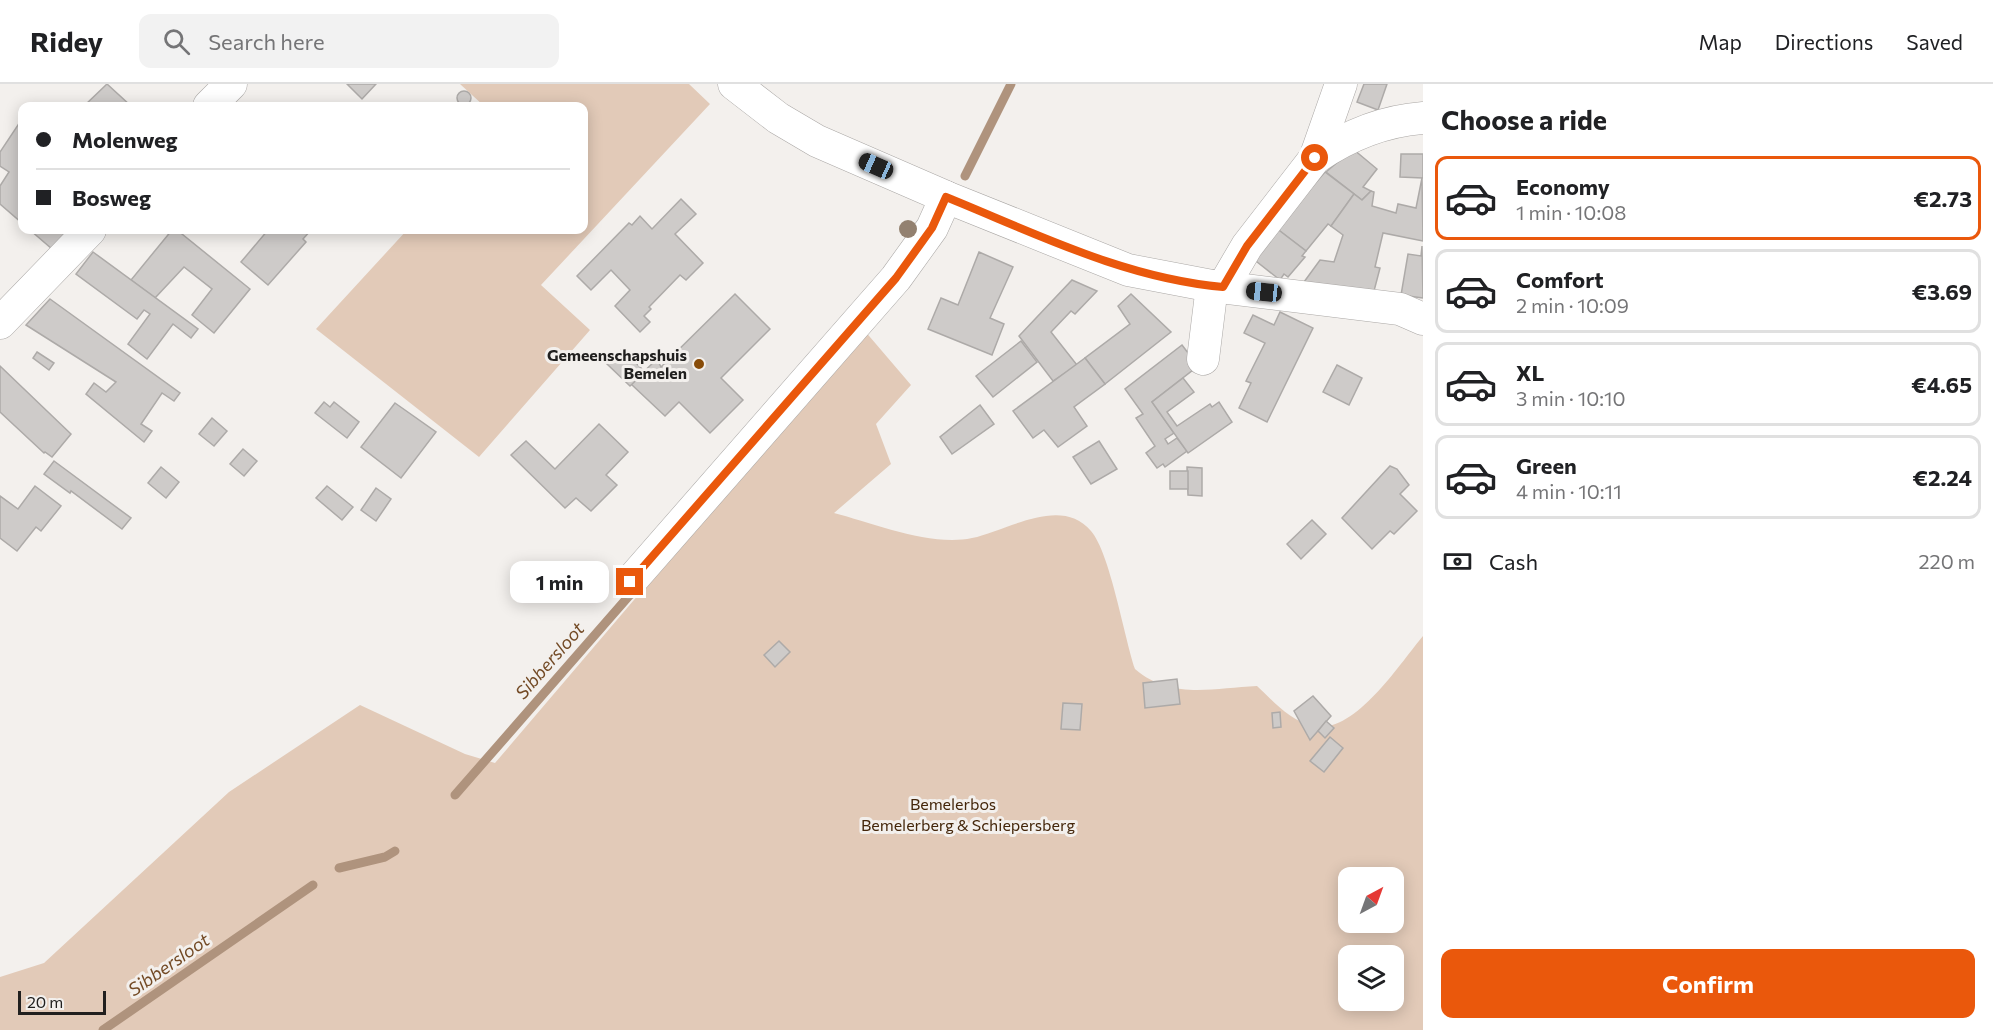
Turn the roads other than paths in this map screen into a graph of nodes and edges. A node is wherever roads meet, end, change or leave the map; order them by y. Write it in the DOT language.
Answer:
graph roads {
  1 [pos="231,84"];
  2 [pos="734,84"];
  3 [pos="1341,84"];
  4 [pos="213,102"];
  5 [pos="1423,118"];
  6 [pos="1315,158"];
  7 [pos="946,197"];
  8 [pos="86,234"];
  9 [pos="1218,286"];
  10 [pos="1423,318"];
  11 [pos="0,323"];
  12 [pos="1203,359"];
  13 [pos="630,582"];
  1 -- 4 [label="street"];
  2 -- 7 [label="street"];
  3 -- 6 [label="street"];
  5 -- 6 [label="street"];
  6 -- 9 [label="street"];
  7 -- 9 [label="street"];
  7 -- 13 [label="street"];
  8 -- 11 [label="street"];
  9 -- 10 [label="street"];
  9 -- 12 [label="street"];
}
